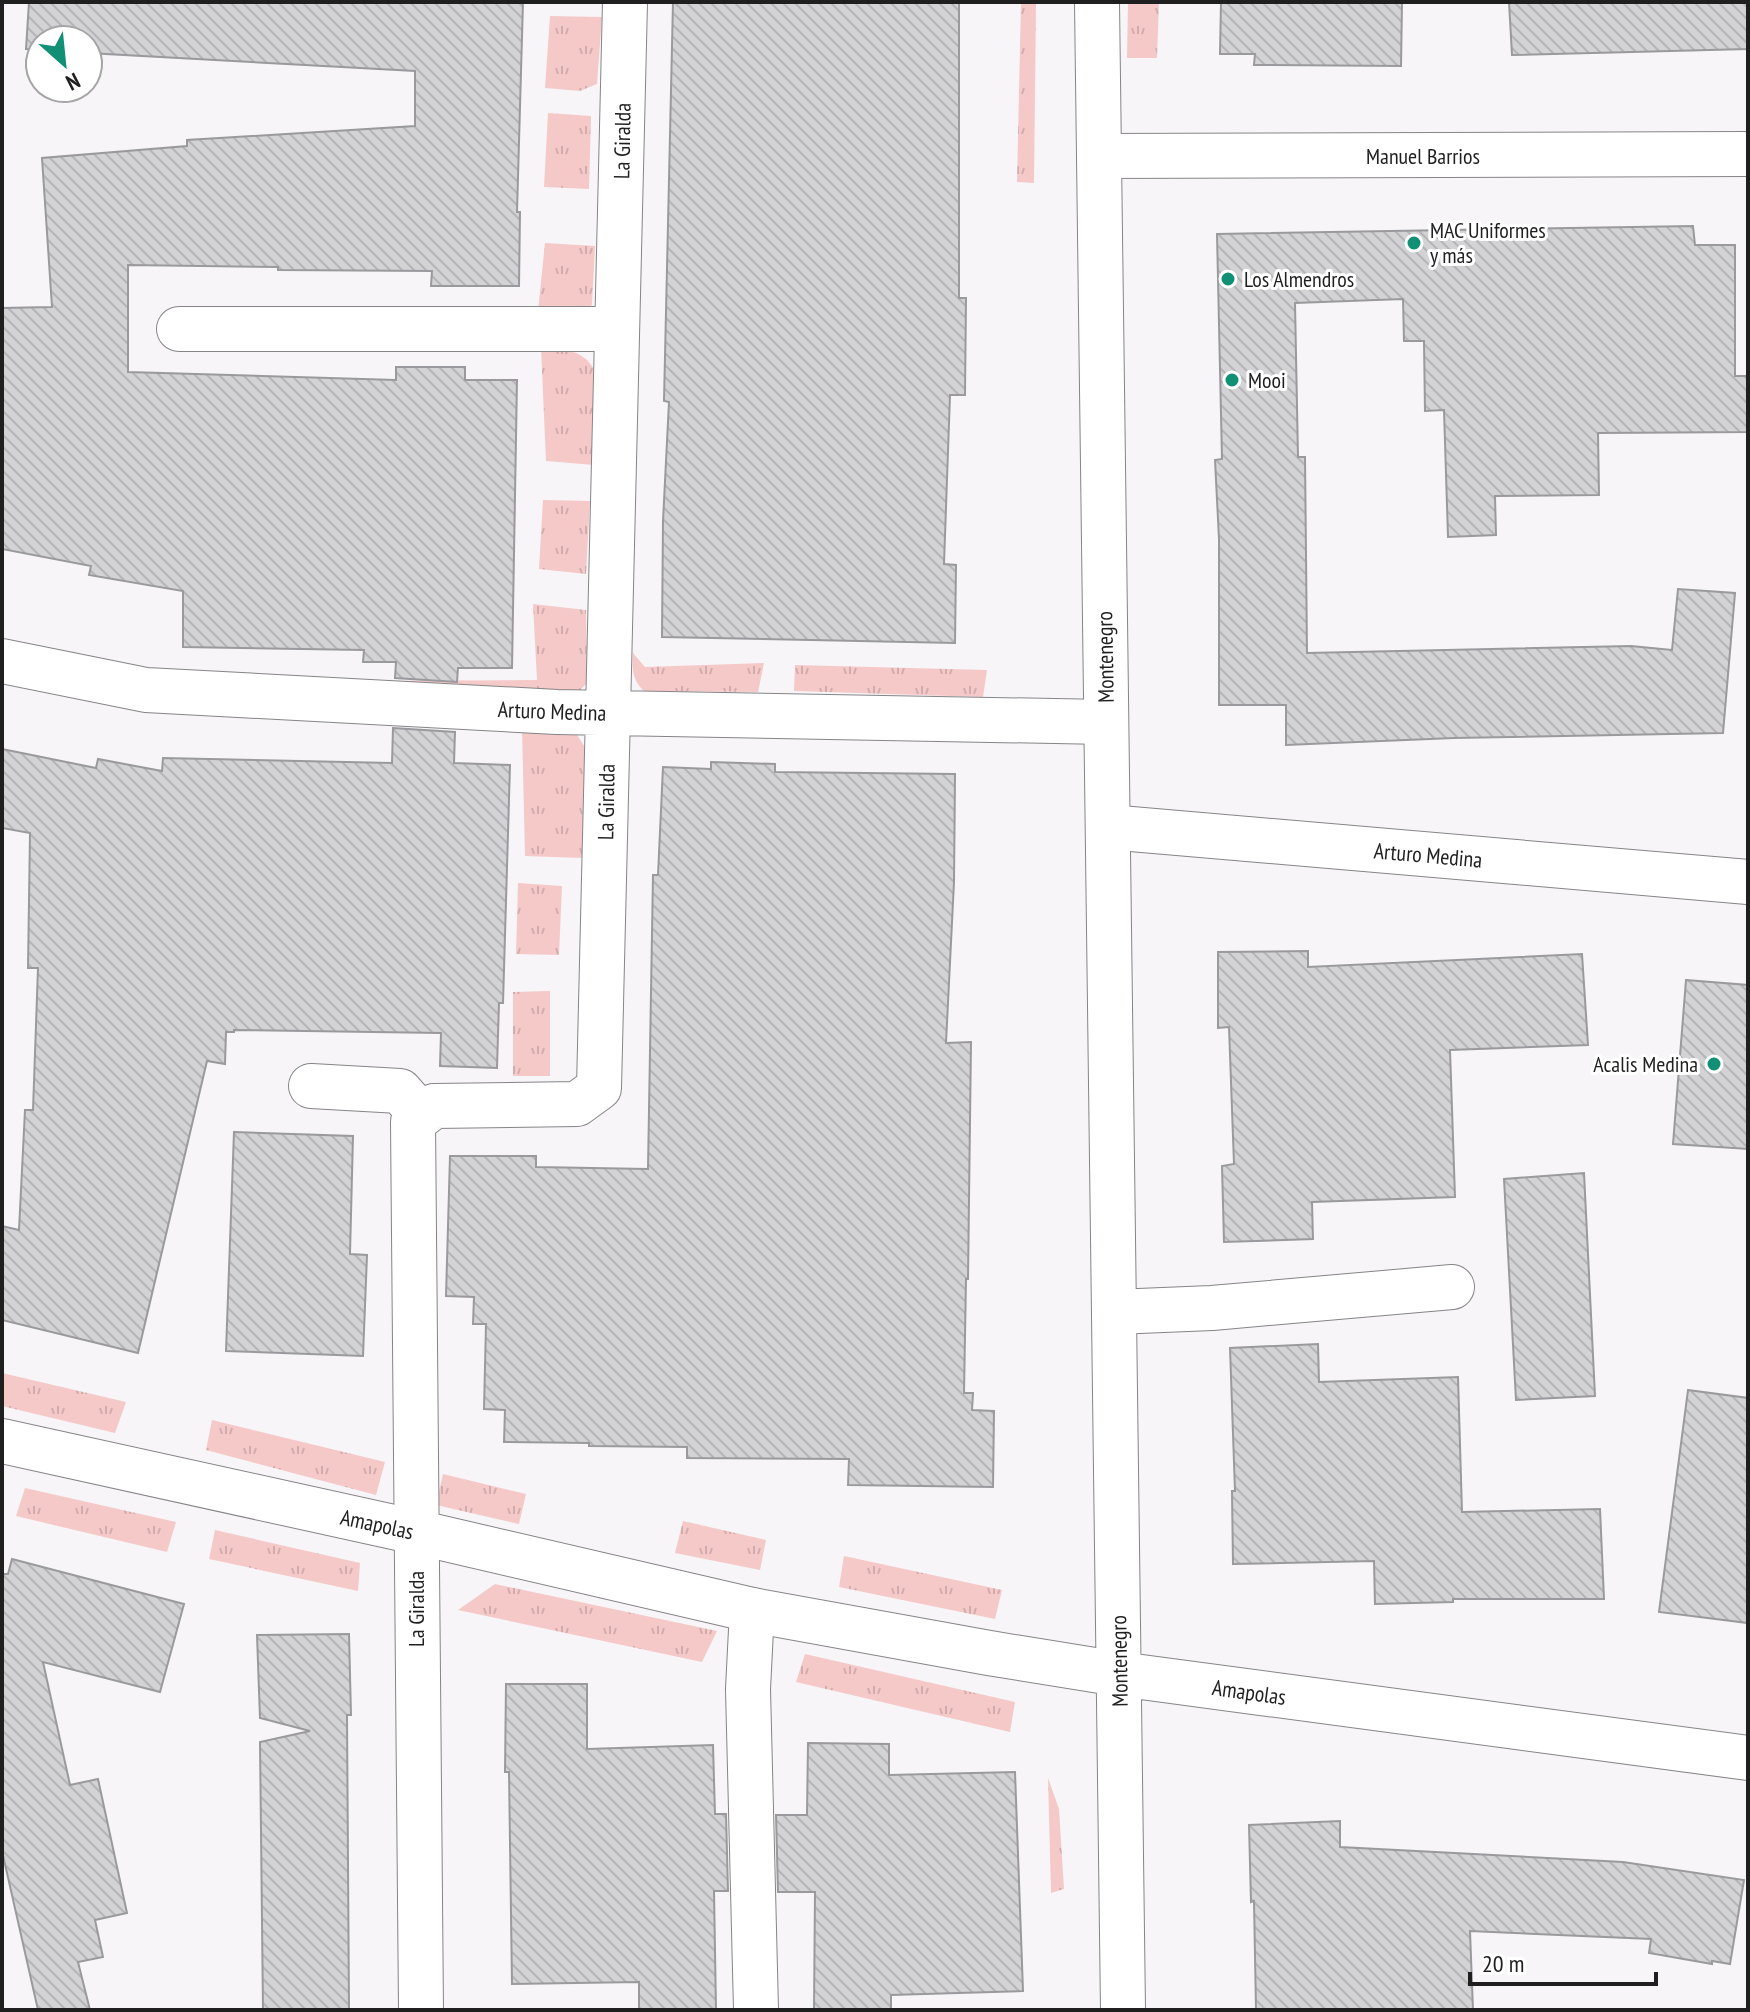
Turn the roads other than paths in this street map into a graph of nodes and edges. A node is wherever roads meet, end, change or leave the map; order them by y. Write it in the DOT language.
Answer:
graph roads {
  1 [pos="625,2"];
  2 [pos="1097,2"];
  3 [pos="1748,154"];
  4 [pos="1099,156"];
  5 [pos="179,329"];
  6 [pos="617,329"];
  7 [pos="2,661"];
  8 [pos="608,714"];
  9 [pos="1106,722"];
  10 [pos="1108,827"];
  11 [pos="1748,882"];
  12 [pos="311,1086"];
  13 [pos="421,1115"];
  14 [pos="1452,1287"];
  15 [pos="1114,1312"];
  16 [pos="2,1441"];
  17 [pos="416,1532"];
  18 [pos="752,1610"];
  19 [pos="1119,1674"];
  20 [pos="1748,1758"];
  21 [pos="421,2010"];
  22 [pos="756,2010"];
  23 [pos="1123,2010"];
  1 -- 6 [label="street, La Giralda"];
  2 -- 4 [label="street, Montenegro"];
  3 -- 4 [label="street, Manuel Barrios"];
  4 -- 9 [label="street, Montenegro"];
  5 -- 6 [label="street"];
  6 -- 8 [label="street, La Giralda"];
  7 -- 8 [label="street, Arturo Medina"];
  8 -- 9 [label="street, Arturo Medina"];
  8 -- 13 [label="street, La Giralda"];
  9 -- 10 [label="street, Montenegro"];
  10 -- 11 [label="street, Arturo Medina"];
  10 -- 15 [label="street, Montenegro"];
  12 -- 13 [label="street"];
  13 -- 17 [label="street, La Giralda"];
  14 -- 15 [label="street"];
  15 -- 19 [label="street, Montenegro"];
  16 -- 17 [label="street, Amapolas"];
  17 -- 18 [label="street, Amapolas"];
  17 -- 21 [label="street, La Giralda"];
  18 -- 19 [label="street, Amapolas"];
  18 -- 22 [label="street"];
  19 -- 20 [label="street, Amapolas"];
  19 -- 23 [label="street, Montenegro"];
}
